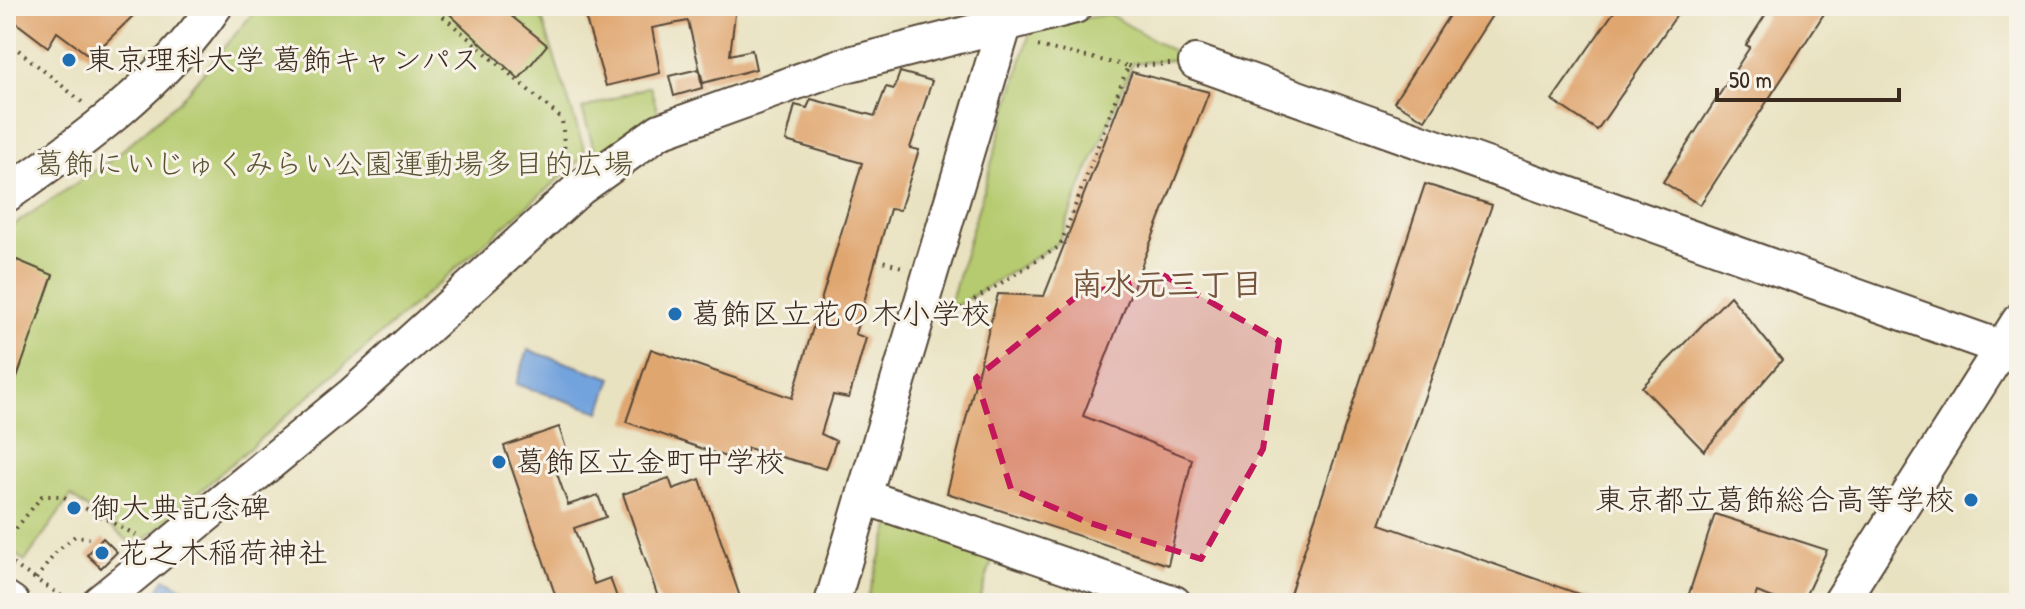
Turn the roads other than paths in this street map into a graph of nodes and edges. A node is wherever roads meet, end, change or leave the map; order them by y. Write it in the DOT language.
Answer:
graph roads {
  1 [pos="215,6"];
  2 [pos="1075,6"];
  3 [pos="1007,15"];
  4 [pos="1196,62"];
  5 [pos="6,195"];
  6 [pos="2007,351"];
  7 [pos="865,497"];
  8 [pos="99,603"];
  9 [pos="832,603"];
  10 [pos="1174,603"];
  11 [pos="1840,603"];
  1 -- 5 [label="street"];
  2 -- 3 [label="street"];
  3 -- 7 [label="street"];
  3 -- 8 [label="street"];
  4 -- 6 [label="street"];
  6 -- 11 [label="street"];
  7 -- 9 [label="street"];
  7 -- 10 [label="street"];
}
